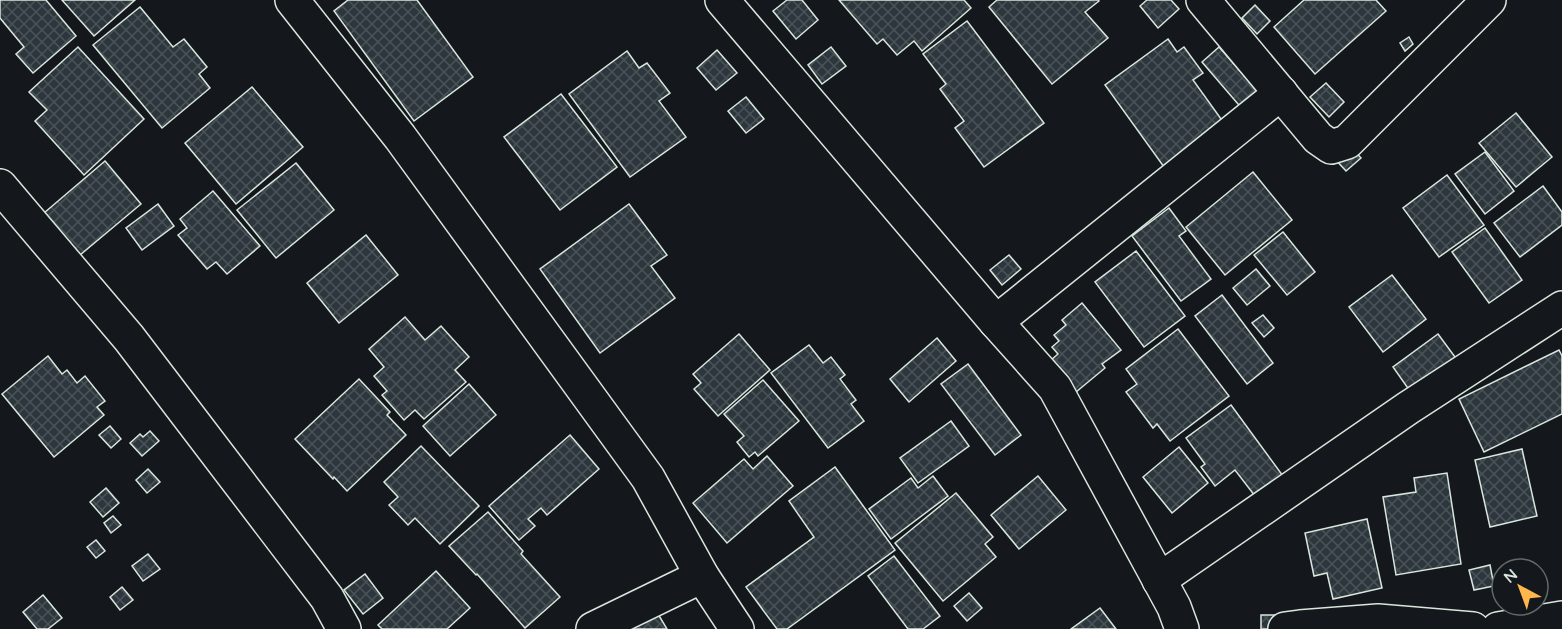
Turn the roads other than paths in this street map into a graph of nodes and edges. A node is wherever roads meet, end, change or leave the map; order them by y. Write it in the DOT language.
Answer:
graph roads {
  1 [pos="291,0"];
  2 [pos="722,0"];
  3 [pos="1203,0"];
  4 [pos="1489,0"];
  5 [pos="1281,93"];
  6 [pos="0,186"];
  7 [pos="1562,308"];
  8 [pos="996,322"];
  9 [pos="702,576"];
  10 [pos="1159,580"];
  11 [pos="1562,618"];
  12 [pos="344,629"];
  13 [pos="593,629"];
  14 [pos="737,629"];
  15 [pos="1182,629"];
  16 [pos="1285,629"];
  17 [pos="1473,629"];
  18 [pos="1498,629"];
  1 -- 9 [label="street"];
  2 -- 8 [label="street"];
  3 -- 5 [label="street"];
  4 -- 5 [label="street"];
  5 -- 8 [label="street"];
  6 -- 12 [label="street"];
  7 -- 10 [label="street"];
  8 -- 10 [label="street"];
  9 -- 13 [label="street"];
  9 -- 14 [label="street"];
  10 -- 15 [label="street"];
  11 -- 18 [label="street"];
  16 -- 17 [label="street"];
}
